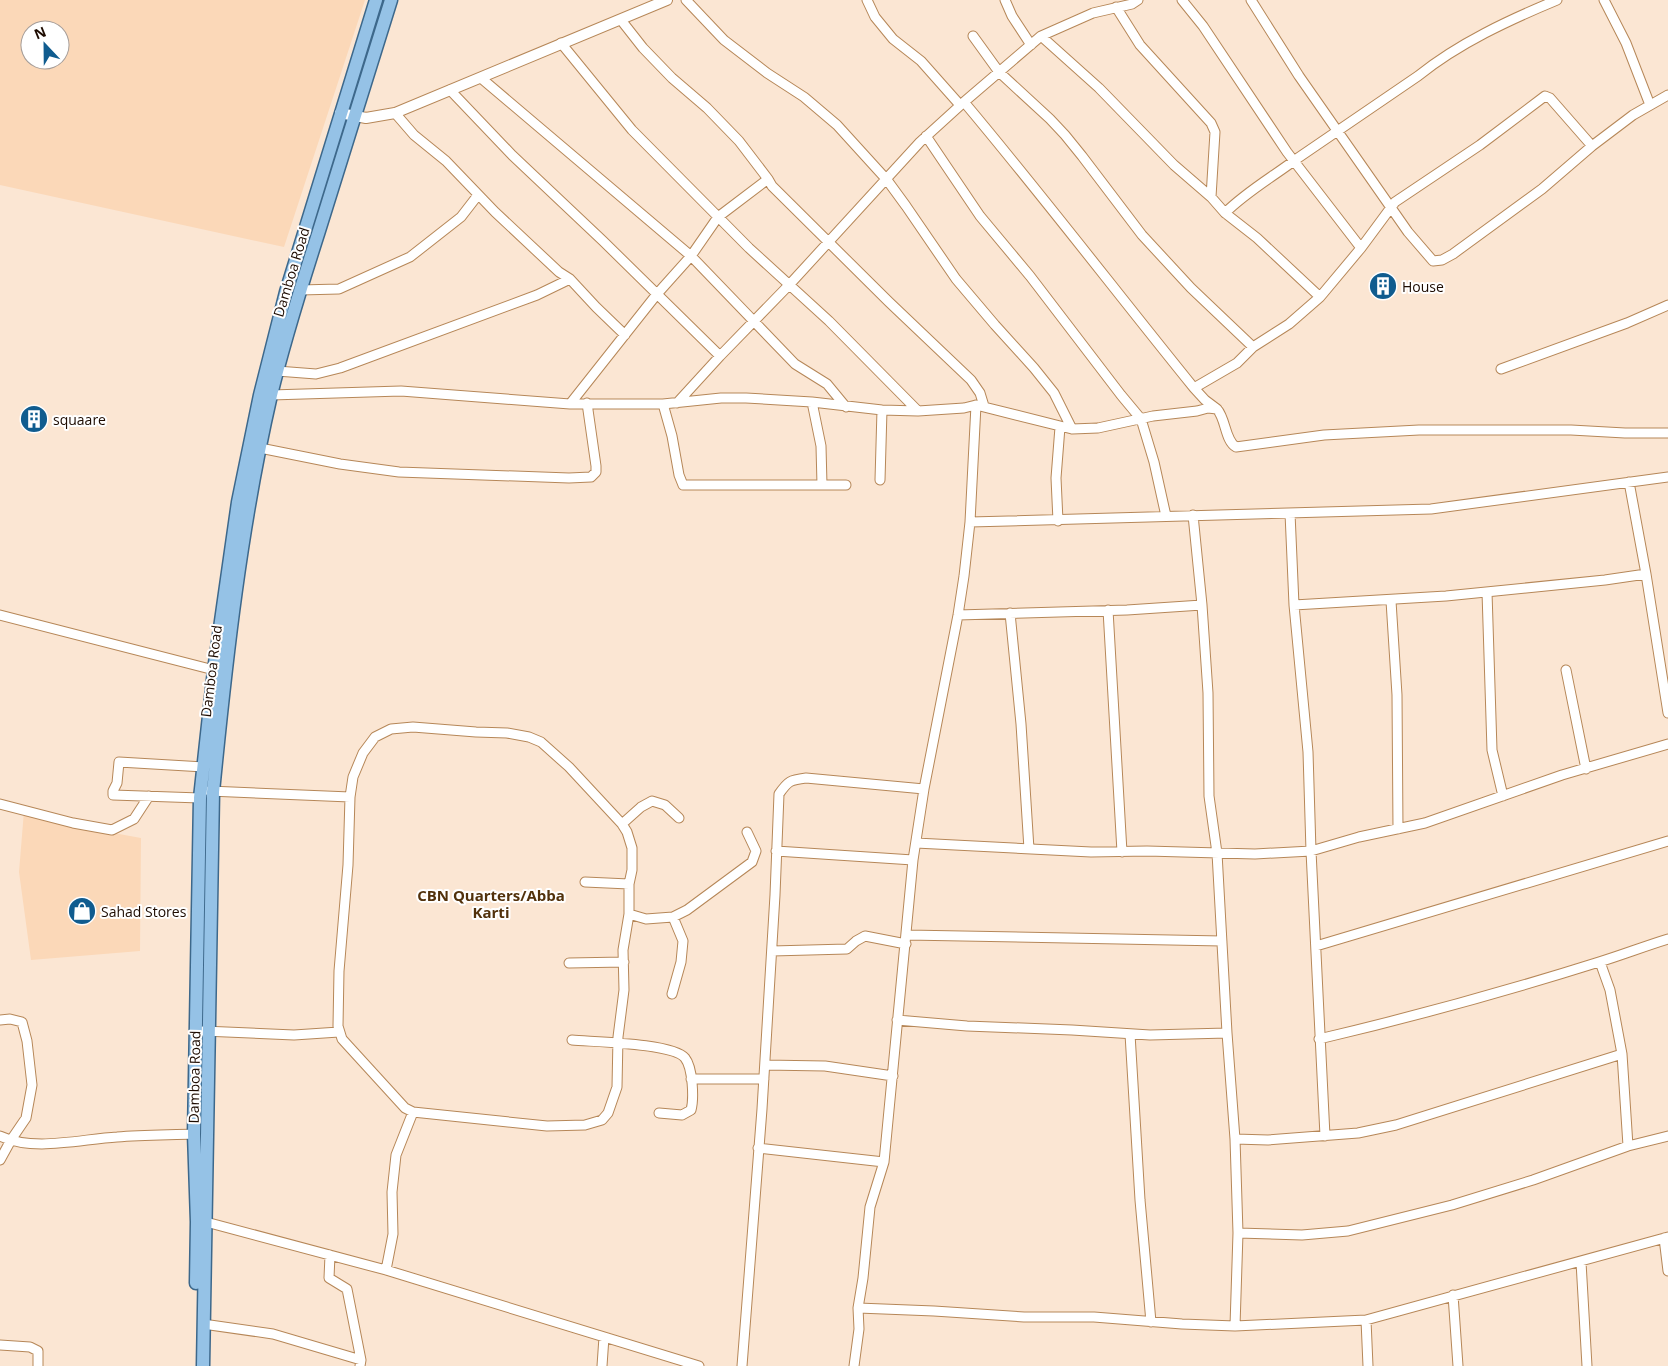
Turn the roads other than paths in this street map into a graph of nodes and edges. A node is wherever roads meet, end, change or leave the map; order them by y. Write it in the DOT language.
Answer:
graph roads {
  1 [pos="376,0"];
  2 [pos="667,0"];
  3 [pos="686,0"];
  4 [pos="867,0"];
  5 [pos="1005,0"];
  6 [pos="1138,0"];
  7 [pos="1182,0"];
  8 [pos="1251,0"];
  9 [pos="1557,0"];
  10 [pos="1604,0"];
  11 [pos="387,1"];
  12 [pos="1116,7"];
  13 [pos="621,20"];
  14 [pos="973,36"];
  15 [pos="1041,36"];
  16 [pos="561,43"];
  17 [pos="1031,45"];
  18 [pos="998,72"];
  19 [pos="481,78"];
  20 [pos="450,90"];
  21 [pos="1668,95"];
  22 [pos="962,104"];
  23 [pos="1650,105"];
  24 [pos="340,113"];
  25 [pos="395,113"];
  26 [pos="354,116"];
  27 [pos="1337,130"];
  28 [pos="926,136"];
  29 [pos="1592,146"];
  30 [pos="1294,160"];
  31 [pos="768,179"];
  32 [pos="887,180"];
  33 [pos="478,194"];
  34 [pos="1211,197"];
  35 [pos="1391,207"];
  36 [pos="1225,212"];
  37 [pos="718,217"];
  38 [pos="829,242"];
  39 [pos="1361,248"];
  40 [pos="691,256"];
  41 [pos="570,279"];
  42 [pos="790,284"];
  43 [pos="300,290"];
  44 [pos="657,294"];
  45 [pos="1320,297"];
  46 [pos="1668,304"];
  47 [pos="753,321"];
  48 [pos="625,335"];
  49 [pos="1253,347"];
  50 [pos="720,356"];
  51 [pos="1501,368"];
  52 [pos="278,371"];
  53 [pos="1194,388"];
  54 [pos="271,395"];
  55 [pos="812,402"];
  56 [pos="586,403"];
  57 [pos="678,403"];
  58 [pos="570,404"];
  59 [pos="663,404"];
  60 [pos="846,406"];
  61 [pos="980,406"];
  62 [pos="1217,409"];
  63 [pos="882,410"];
  64 [pos="918,411"];
  65 [pos="1141,419"];
  66 [pos="1060,427"];
  67 [pos="1072,429"];
  68 [pos="1668,433"];
  69 [pos="260,448"];
  70 [pos="1668,476"];
  71 [pos="880,480"];
  72 [pos="1629,482"];
  73 [pos="822,485"];
  74 [pos="846,485"];
  75 [pos="1290,513"];
  76 [pos="1166,516"];
  77 [pos="1193,516"];
  78 [pos="1058,521"];
  79 [pos="970,522"];
  80 [pos="1646,574"];
  81 [pos="1487,592"];
  82 [pos="1391,601"];
  83 [pos="1202,605"];
  84 [pos="1294,605"];
  85 [pos="1108,610"];
  86 [pos="1010,613"];
  87 [pos="0,615"];
  88 [pos="958,615"];
  89 [pos="214,670"];
  90 [pos="1566,670"];
  91 [pos="1668,713"];
  92 [pos="1668,744"];
  93 [pos="204,768"];
  94 [pos="1586,769"];
  95 [pos="924,789"];
  96 [pos="205,794"];
  97 [pos="149,796"];
  98 [pos="1503,796"];
  99 [pos="350,797"];
  100 [pos="0,804"];
  101 [pos="679,818"];
  102 [pos="622,824"];
  103 [pos="1398,829"];
  104 [pos="747,832"];
  105 [pos="1668,841"];
  106 [pos="916,843"];
  107 [pos="1029,849"];
  108 [pos="776,851"];
  109 [pos="1311,851"];
  110 [pos="1122,852"];
  111 [pos="1217,853"];
  112 [pos="913,860"];
  113 [pos="585,882"];
  114 [pos="629,884"];
  115 [pos="629,914"];
  116 [pos="672,918"];
  117 [pos="907,934"];
  118 [pos="1668,939"];
  119 [pos="1222,941"];
  120 [pos="906,944"];
  121 [pos="1316,946"];
  122 [pos="772,951"];
  123 [pos="624,962"];
  124 [pos="1600,962"];
  125 [pos="569,963"];
  126 [pos="672,994"];
  127 [pos="0,1020"];
  128 [pos="897,1020"];
  129 [pos="195,1031"];
  130 [pos="210,1031"];
  131 [pos="339,1032"];
  132 [pos="1227,1033"];
  133 [pos="1130,1034"];
  134 [pos="1319,1039"];
  135 [pos="572,1040"];
  136 [pos="618,1044"];
  137 [pos="1622,1054"];
  138 [pos="765,1065"];
  139 [pos="892,1076"];
  140 [pos="691,1079"];
  141 [pos="764,1079"];
  142 [pos="413,1112"];
  143 [pos="659,1113"];
  144 [pos="194,1134"];
  145 [pos="0,1136"];
  146 [pos="1325,1136"];
  147 [pos="1668,1136"];
  148 [pos="11,1140"];
  149 [pos="1235,1140"];
  150 [pos="1628,1146"];
  151 [pos="758,1148"];
  152 [pos="0,1160"];
  153 [pos="884,1162"];
  154 [pos="202,1222"];
  155 [pos="1238,1233"];
  156 [pos="1666,1238"];
  157 [pos="330,1255"];
  158 [pos="1581,1262"];
  159 [pos="386,1270"];
  160 [pos="1668,1271"];
  161 [pos="1454,1295"];
  162 [pos="858,1308"];
  163 [pos="1366,1320"];
  164 [pos="1151,1322"];
  165 [pos="203,1324"];
  166 [pos="1235,1326"];
  167 [pos="604,1336"];
  168 [pos="0,1345"];
  169 [pos="361,1363"];
  170 [pos="38,1366"];
  171 [pos="195,1366"];
  172 [pos="203,1366"];
  173 [pos="602,1366"];
  174 [pos="699,1366"];
  175 [pos="742,1366"];
  176 [pos="854,1366"];
  177 [pos="1368,1366"];
  178 [pos="1458,1366"];
  179 [pos="1587,1366"];
  1 -- 24 [label="main road, Damboa Road"];
  2 -- 13 [label="street"];
  3 -- 32 [label="street"];
  4 -- 22 [label="street"];
  5 -- 17 [label="street"];
  6 -- 12 [label="street"];
  7 -- 30 [label="street"];
  8 -- 27 [label="street"];
  9 -- 27 [label="street"];
  10 -- 23 [label="street"];
  11 -- 26 [label="main road, Damboa Road"];
  12 -- 15 [label="street"];
  12 -- 34 [label="street"];
  13 -- 16 [label="street"];
  13 -- 31 [label="street"];
  14 -- 18 [label="street"];
  15 -- 17 [label="street"];
  15 -- 34 [label="street"];
  16 -- 19 [label="street"];
  16 -- 37 [label="street"];
  17 -- 18 [label="street"];
  18 -- 22 [label="street"];
  18 -- 49 [label="street"];
  19 -- 20 [label="street"];
  19 -- 40 [label="street"];
  20 -- 25 [label="street"];
  20 -- 44 [label="street"];
  21 -- 23 [label="street"];
  22 -- 28 [label="street"];
  22 -- 53 [label="street"];
  23 -- 29 [label="street"];
  24 -- 26 [label="street"];
  24 -- 89 [label="main road, Damboa Road"];
  25 -- 26 [label="street"];
  25 -- 33 [label="street"];
  26 -- 43 [label="main road, Damboa Road"];
  27 -- 30 [label="street"];
  27 -- 35 [label="street"];
  28 -- 32 [label="street"];
  28 -- 65 [label="street"];
  29 -- 35 [label="street"];
  29 -- 35 [label="street"];
  30 -- 36 [label="street"];
  30 -- 39 [label="street"];
  31 -- 37 [label="street"];
  31 -- 38 [label="street"];
  32 -- 38 [label="street"];
  32 -- 67 [label="street"];
  33 -- 41 [label="street"];
  33 -- 43 [label="street"];
  34 -- 36 [label="street"];
  35 -- 39 [label="street"];
  36 -- 45 [label="street"];
  37 -- 40 [label="street"];
  37 -- 42 [label="street"];
  38 -- 42 [label="street"];
  38 -- 61 [label="street"];
  39 -- 45 [label="street"];
  40 -- 44 [label="street"];
  40 -- 47 [label="street"];
  41 -- 48 [label="street"];
  41 -- 52 [label="street"];
  42 -- 47 [label="street"];
  42 -- 64 [label="street"];
  43 -- 52 [label="main road, Damboa Road"];
  44 -- 48 [label="street"];
  44 -- 50 [label="street"];
  45 -- 49 [label="street"];
  46 -- 51 [label="street"];
  47 -- 50 [label="street"];
  47 -- 60 [label="street"];
  48 -- 58 [label="street"];
  49 -- 53 [label="street"];
  50 -- 57 [label="street"];
  52 -- 54 [label="main road, Damboa Road"];
  53 -- 62 [label="street"];
  54 -- 58 [label="street"];
  54 -- 69 [label="main road, Damboa Road"];
  55 -- 57 [label="street"];
  55 -- 60 [label="street"];
  55 -- 73 [label="street"];
  56 -- 58 [label="street"];
  56 -- 59 [label="street"];
  56 -- 69 [label="street"];
  57 -- 59 [label="street"];
  59 -- 73 [label="street"];
  60 -- 63 [label="street"];
  61 -- 64 [label="street"];
  61 -- 66 [label="street"];
  61 -- 79 [label="street"];
  62 -- 65 [label="street"];
  62 -- 68 [label="street"];
  63 -- 64 [label="street"];
  63 -- 71 [label="street"];
  65 -- 67 [label="street"];
  65 -- 76 [label="street"];
  66 -- 67 [label="street"];
  66 -- 78 [label="street"];
  69 -- 96 [label="main road, Damboa Road"];
  70 -- 72 [label="street"];
  72 -- 75 [label="street"];
  72 -- 80 [label="street"];
  73 -- 74 [label="street"];
  75 -- 77 [label="street"];
  75 -- 84 [label="street"];
  76 -- 77 [label="street"];
  76 -- 78 [label="street"];
  77 -- 83 [label="street"];
  78 -- 79 [label="street"];
  79 -- 88 [label="street"];
  80 -- 81 [label="street"];
  80 -- 91 [label="street"];
  81 -- 82 [label="street"];
  81 -- 98 [label="street"];
  82 -- 84 [label="street"];
  82 -- 103 [label="street"];
  83 -- 85 [label="street"];
  83 -- 111 [label="street"];
  84 -- 109 [label="street"];
  85 -- 86 [label="street"];
  85 -- 110 [label="street"];
  86 -- 88 [label="street"];
  86 -- 107 [label="street"];
  87 -- 89 [label="street"];
  88 -- 95 [label="street"];
  89 -- 93 [label="main road, Damboa Road"];
  90 -- 94 [label="street"];
  92 -- 94 [label="street"];
  93 -- 96 [label="main road, Damboa Road"];
  93 -- 97 [label="street"];
  94 -- 98 [label="street"];
  95 -- 106 [label="street"];
  95 -- 108 [label="street"];
  96 -- 97 [label="street"];
  96 -- 99 [label="street"];
  96 -- 129 [label="main road, Damboa Road"];
  96 -- 130 [label="main road, Damboa Road"];
  97 -- 100 [label="street"];
  98 -- 103 [label="street"];
  99 -- 102 [label="street"];
  99 -- 131 [label="street"];
  101 -- 102 [label="street"];
  102 -- 114 [label="street"];
  103 -- 109 [label="street"];
  104 -- 116 [label="street"];
  105 -- 121 [label="street"];
  106 -- 107 [label="street"];
  106 -- 112 [label="street"];
  107 -- 110 [label="street"];
  108 -- 112 [label="street"];
  108 -- 122 [label="street"];
  109 -- 111 [label="street"];
  109 -- 121 [label="street"];
  110 -- 111 [label="street"];
  111 -- 119 [label="street"];
  112 -- 117 [label="street"];
  113 -- 114 [label="street"];
  114 -- 115 [label="street"];
  115 -- 116 [label="street"];
  115 -- 123 [label="street"];
  116 -- 126 [label="street"];
  117 -- 119 [label="street"];
  117 -- 120 [label="street"];
  118 -- 124 [label="street"];
  119 -- 132 [label="street"];
  120 -- 122 [label="street"];
  120 -- 128 [label="street"];
  121 -- 134 [label="street"];
  122 -- 138 [label="street"];
  123 -- 125 [label="street"];
  123 -- 136 [label="street"];
  124 -- 134 [label="street"];
  124 -- 137 [label="street"];
  127 -- 148 [label="street"];
  128 -- 133 [label="street"];
  128 -- 139 [label="street"];
  129 -- 130 [label="street"];
  129 -- 144 [label="main road, Damboa Road"];
  130 -- 131 [label="street"];
  130 -- 154 [label="main road, Damboa Road"];
  131 -- 142 [label="street"];
  132 -- 133 [label="street"];
  132 -- 149 [label="street"];
  133 -- 164 [label="street"];
  134 -- 146 [label="street"];
  135 -- 136 [label="street"];
  136 -- 140 [label="street"];
  136 -- 142 [label="street"];
  137 -- 146 [label="street"];
  137 -- 150 [label="street"];
  138 -- 139 [label="street"];
  138 -- 141 [label="street"];
  139 -- 153 [label="street"];
  140 -- 141 [label="street"];
  140 -- 143 [label="street"];
  141 -- 151 [label="street"];
  142 -- 159 [label="street"];
  144 -- 148 [label="street"];
  144 -- 154 [label="main road, Damboa Road"];
  145 -- 148 [label="street"];
  146 -- 149 [label="street"];
  147 -- 150 [label="street"];
  148 -- 152 [label="street"];
  149 -- 155 [label="street"];
  150 -- 155 [label="street"];
  151 -- 153 [label="street"];
  151 -- 175 [label="street"];
  153 -- 162 [label="street"];
  154 -- 157 [label="street"];
  154 -- 165 [label="main road, Damboa Road"];
  154 -- 171 [label="main road, Damboa Road"];
  155 -- 166 [label="street"];
  156 -- 158 [label="street"];
  156 -- 160 [label="street"];
  157 -- 159 [label="street"];
  157 -- 169 [label="street"];
  158 -- 161 [label="street"];
  158 -- 179 [label="street"];
  159 -- 167 [label="street"];
  161 -- 163 [label="street"];
  161 -- 178 [label="street"];
  162 -- 164 [label="street"];
  162 -- 176 [label="street"];
  163 -- 166 [label="street"];
  163 -- 177 [label="street"];
  164 -- 166 [label="street"];
  165 -- 169 [label="street"];
  165 -- 172 [label="main road, Damboa Road"];
  167 -- 173 [label="street"];
  167 -- 174 [label="street"];
  168 -- 170 [label="street"];
}
